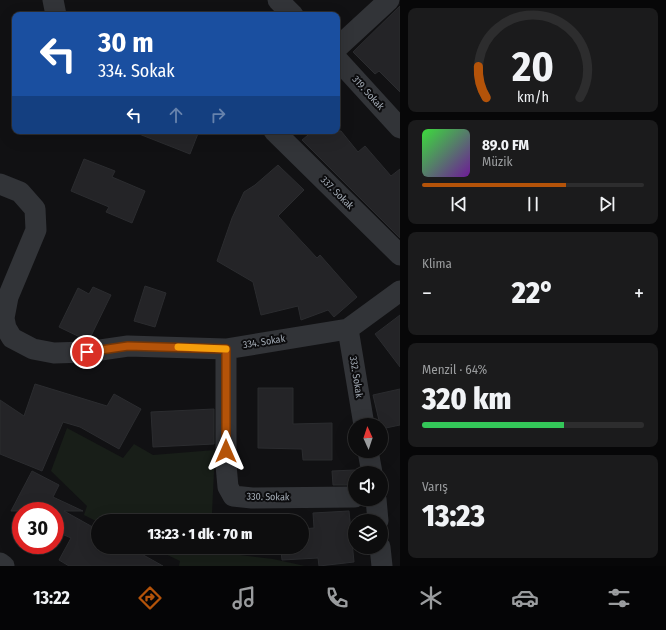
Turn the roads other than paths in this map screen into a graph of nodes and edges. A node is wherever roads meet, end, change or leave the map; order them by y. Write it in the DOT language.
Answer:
graph roads {
  1 [pos="53,0"];
  2 [pos="278,0"];
  3 [pos="389,0"];
  4 [pos="55,12"];
  5 [pos="290,12"];
  6 [pos="340,45"];
  7 [pos="340,61"];
  8 [pos="400,128"];
  9 [pos="277,134"];
  10 [pos="0,184"];
  11 [pos="400,255"];
  12 [pos="400,291"];
  13 [pos="348,329"];
  14 [pos="226,349"];
  15 [pos="363,418"];
  16 [pos="348,497"];
  17 [pos="381,554"];
  18 [pos="0,563"];
  19 [pos="4,566"];
  20 [pos="382,566"];
  1 -- 4 [label="street"];
  2 -- 5 [label="street"];
  3 -- 6 [label="street"];
  7 -- 8 [label="street, 319. Sokak"];
  9 -- 11 [label="street, 337. Sokak"];
  10 -- 14 [label="street, 334. Sokak"];
  12 -- 13 [label="street, 334. Sokak"];
  13 -- 14 [label="street, 334. Sokak"];
  13 -- 15 [label="street, 332. Sokak"];
  14 -- 16 [label="street, 330. Sokak"];
  17 -- 20 [label="street"];
  18 -- 19 [label="street"];
}
